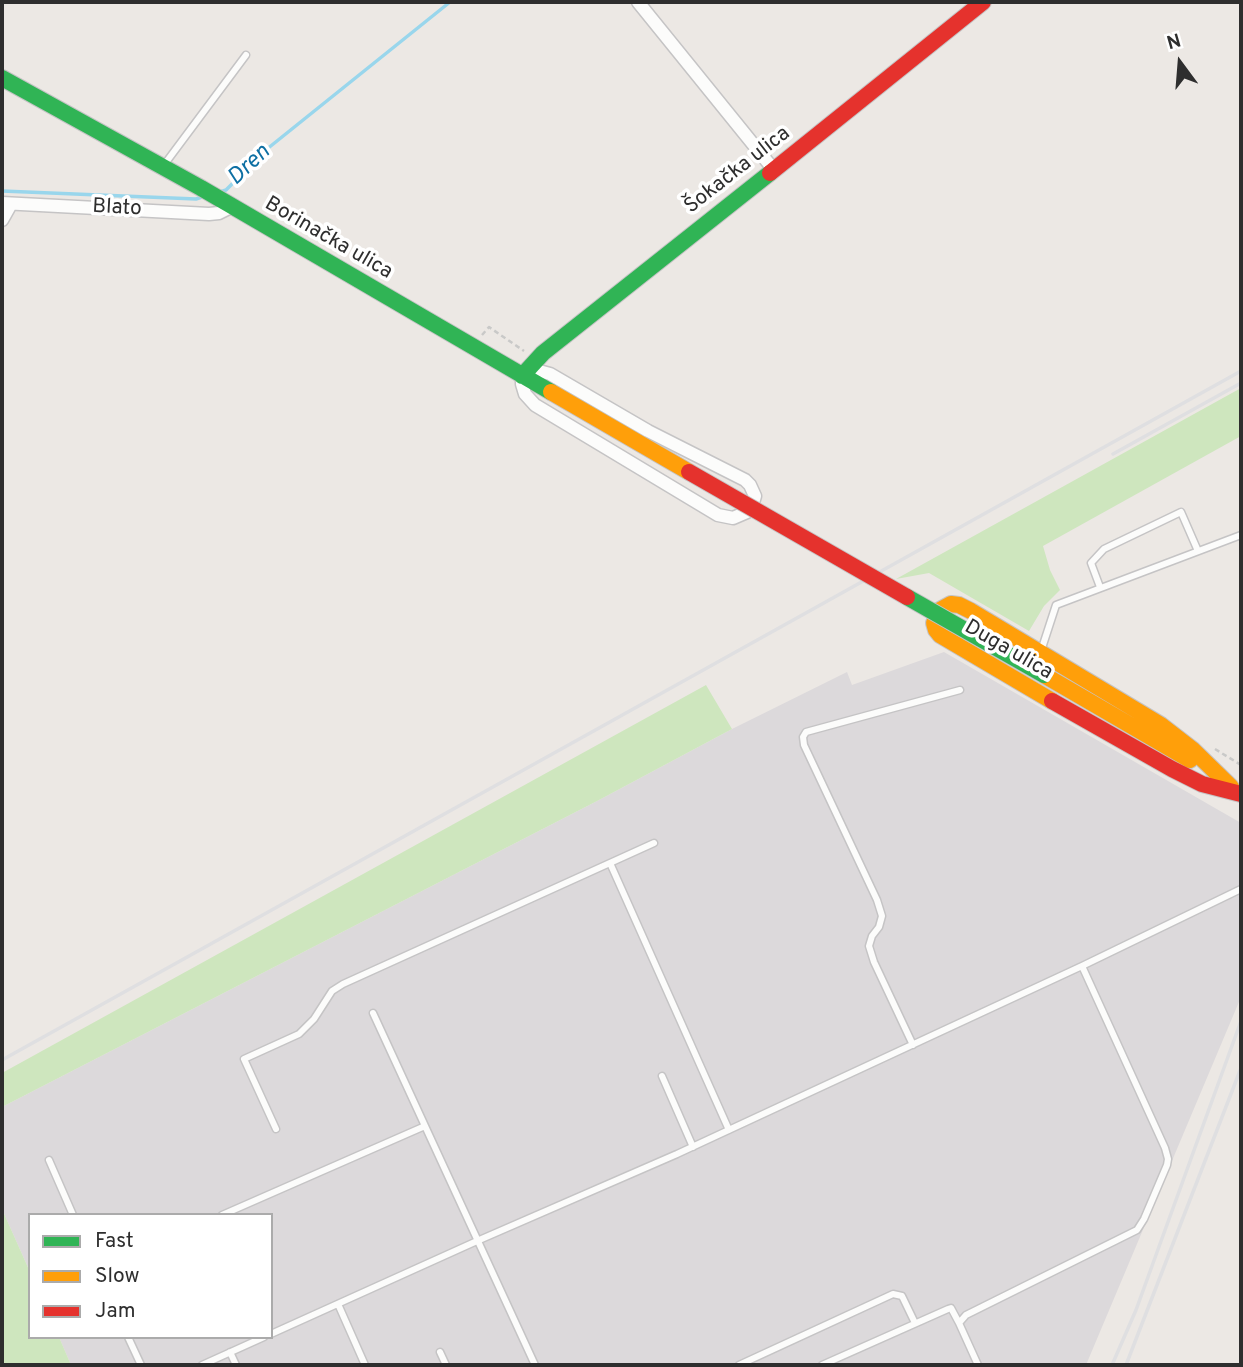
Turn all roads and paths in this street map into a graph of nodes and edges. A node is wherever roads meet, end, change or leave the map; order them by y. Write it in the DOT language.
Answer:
graph roads {
  1 [pos="638,2"];
  2 [pos="983,2"];
  3 [pos="246,55"];
  4 [pos="2,78"];
  5 [pos="163,167"];
  6 [pos="774,170"];
  7 [pos="6,204"];
  8 [pos="226,204"];
  9 [pos="2,220"];
  10 [pos="525,372"];
  11 [pos="689,472"];
  12 [pos="1241,535"];
  13 [pos="1198,551"];
  14 [pos="1100,587"];
  15 [pos="1040,652"];
  16 [pos="960,690"];
  17 [pos="1238,791"];
  18 [pos="654,843"];
  19 [pos="610,863"];
  20 [pos="1241,889"];
  21 [pos="1082,966"];
  22 [pos="373,1013"];
  23 [pos="913,1045"];
  24 [pos="662,1076"];
  25 [pos="425,1126"];
  26 [pos="276,1129"];
  27 [pos="729,1130"];
  28 [pos="694,1147"];
  29 [pos="49,1160"];
  30 [pos="72,1213"];
  31 [pos="227,1213"];
  32 [pos="477,1241"];
  33 [pos="338,1304"];
  34 [pos="915,1323"];
  35 [pos="959,1323"];
  36 [pos="273,1333"];
  37 [pos="129,1339"];
  38 [pos="259,1339"];
  39 [pos="230,1352"];
  40 [pos="440,1352"];
  41 [pos="141,1365"];
  42 [pos="202,1365"];
  43 [pos="236,1365"];
  44 [pos="365,1365"];
  45 [pos="446,1365"];
  46 [pos="535,1365"];
  47 [pos="739,1365"];
  48 [pos="822,1365"];
  49 [pos="978,1365"];
  1 -- 6 [label="street"];
  2 -- 6 [label="street, Šokačka ulica"];
  3 -- 5 [label="lane"];
  4 -- 5 [label="street, Borinačka ulica"];
  5 -- 8 [label="street, Borinačka ulica"];
  6 -- 10 [label="street, Šokačka ulica"];
  7 -- 8 [label="street, Blato"];
  7 -- 9 [label="street"];
  8 -- 10 [label="street, Borinačka ulica"];
  10 -- 10 [label="street, Borinačka ulica"];
  10 -- 11 [label="street, Borinačka ulica"];
  11 -- 17 [label="street, Duga ulica, bridge"];
  12 -- 13 [label="lane"];
  13 -- 14 [label="lane"];
  13 -- 14 [label="lane"];
  14 -- 15 [label="lane"];
  15 -- 17 [label="street, Duga ulica"];
  15 -- 17 [label="street, Duga ulica"];
  16 -- 23 [label="lane"];
  18 -- 19 [label="lane"];
  19 -- 26 [label="lane"];
  19 -- 27 [label="lane"];
  20 -- 21 [label="lane"];
  21 -- 23 [label="lane"];
  21 -- 35 [label="lane"];
  22 -- 25 [label="lane"];
  23 -- 27 [label="lane"];
  24 -- 28 [label="lane"];
  25 -- 31 [label="lane"];
  25 -- 32 [label="lane"];
  27 -- 28 [label="lane"];
  28 -- 32 [label="lane"];
  29 -- 30 [label="lane"];
  32 -- 33 [label="lane"];
  32 -- 46 [label="lane"];
  33 -- 36 [label="lane"];
  33 -- 44 [label="lane"];
  34 -- 35 [label="lane"];
  34 -- 47 [label="lane"];
  34 -- 48 [label="lane"];
  35 -- 49 [label="lane"];
  37 -- 41 [label="lane"];
  38 -- 39 [label="lane"];
  39 -- 42 [label="lane"];
  39 -- 43 [label="lane"];
  40 -- 45 [label="lane"];
}
